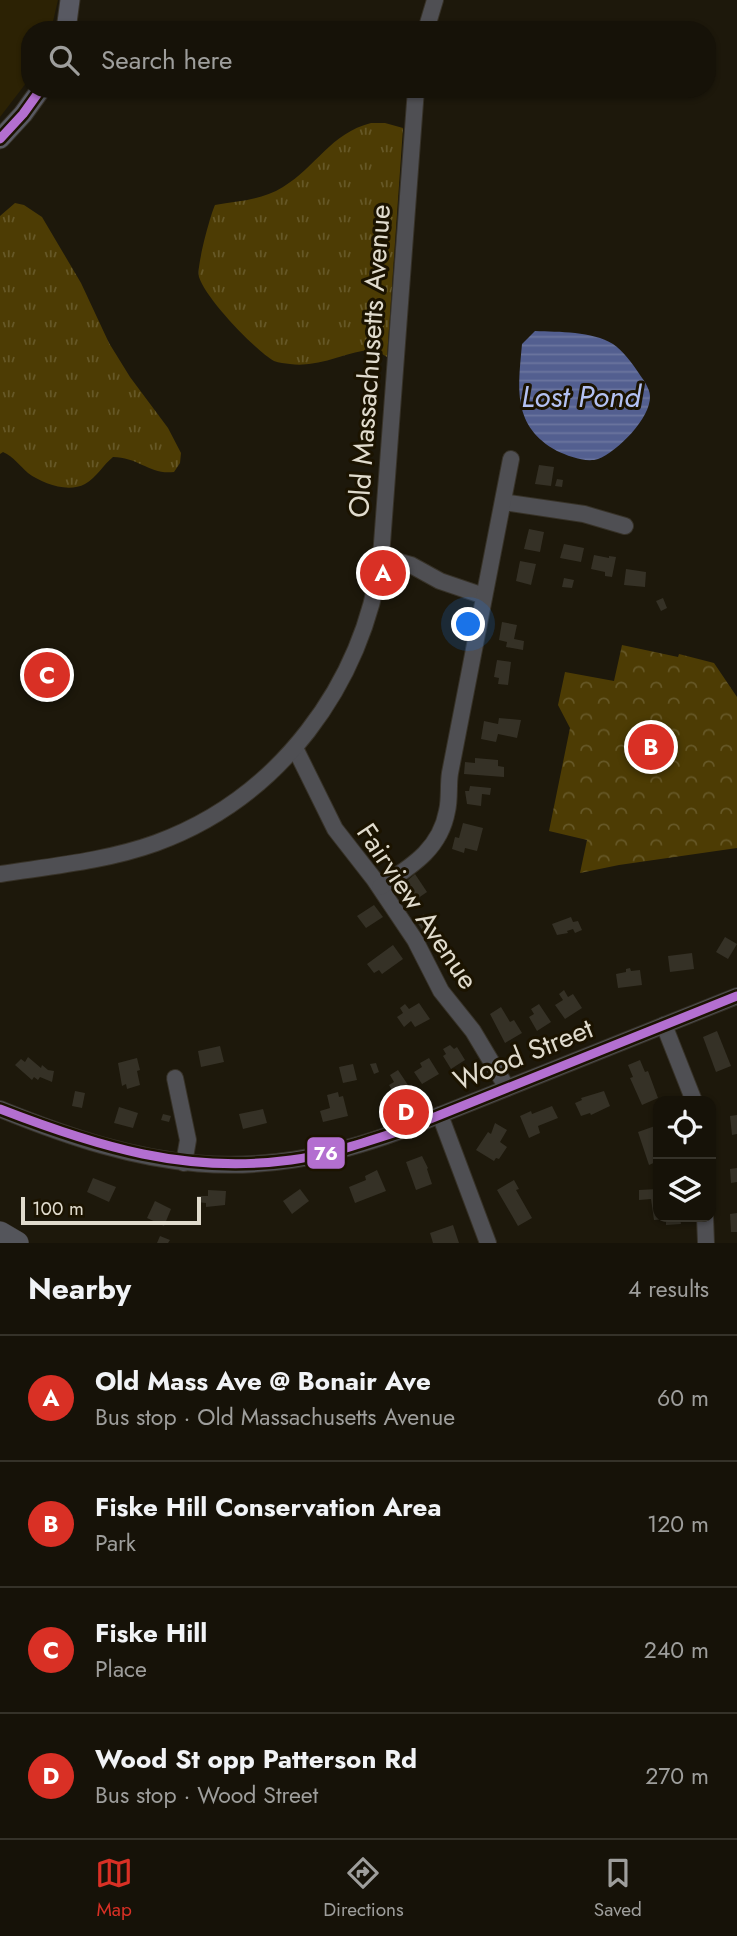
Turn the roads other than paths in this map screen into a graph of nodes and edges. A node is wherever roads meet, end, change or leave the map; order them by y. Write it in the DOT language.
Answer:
graph roads {
  1 [pos="70,0"];
  2 [pos="435,0"];
  3 [pos="67,21"];
  4 [pos="429,21"];
  5 [pos="35,98"];
  6 [pos="415,98"];
  7 [pos="0,139"];
  8 [pos="511,459"];
  9 [pos="503,502"];
  10 [pos="625,526"];
  11 [pos="381,557"];
  12 [pos="484,596"];
  13 [pos="295,748"];
  14 [pos="0,874"];
  15 [pos="380,887"];
  16 [pos="737,996"];
  17 [pos="664,1026"];
  18 [pos="175,1078"];
  19 [pos="508,1088"];
  20 [pos="692,1096"];
  21 [pos="0,1109"];
  22 [pos="440,1115"];
  23 [pos="184,1163"];
  24 [pos="705,1222"];
  25 [pos="0,1233"];
  26 [pos="17,1243"];
  27 [pos="488,1243"];
  28 [pos="706,1243"];
  1 -- 3 [label="main road"];
  2 -- 4 [label="street"];
  5 -- 7 [label="main road"];
  6 -- 11 [label="street, Old Massachusetts Avenue"];
  8 -- 9 [label="street"];
  9 -- 10 [label="street"];
  9 -- 12 [label="street"];
  11 -- 12 [label="street"];
  11 -- 13 [label="street, Old Massachusetts Avenue"];
  12 -- 15 [label="street"];
  13 -- 14 [label="street, Old Massachusetts Avenue"];
  13 -- 15 [label="street, Fairview Avenue"];
  15 -- 19 [label="street, Fairview Avenue"];
  16 -- 17 [label="street, Wood Street"];
  17 -- 19 [label="street, Wood Street"];
  17 -- 20 [label="street"];
  18 -- 23 [label="street"];
  19 -- 22 [label="street, Wood Street"];
  21 -- 23 [label="street, Wood Street"];
  22 -- 23 [label="street, Wood Street"];
  22 -- 27 [label="street"];
  24 -- 28 [label="street"];
  25 -- 26 [label="highway"];
}
